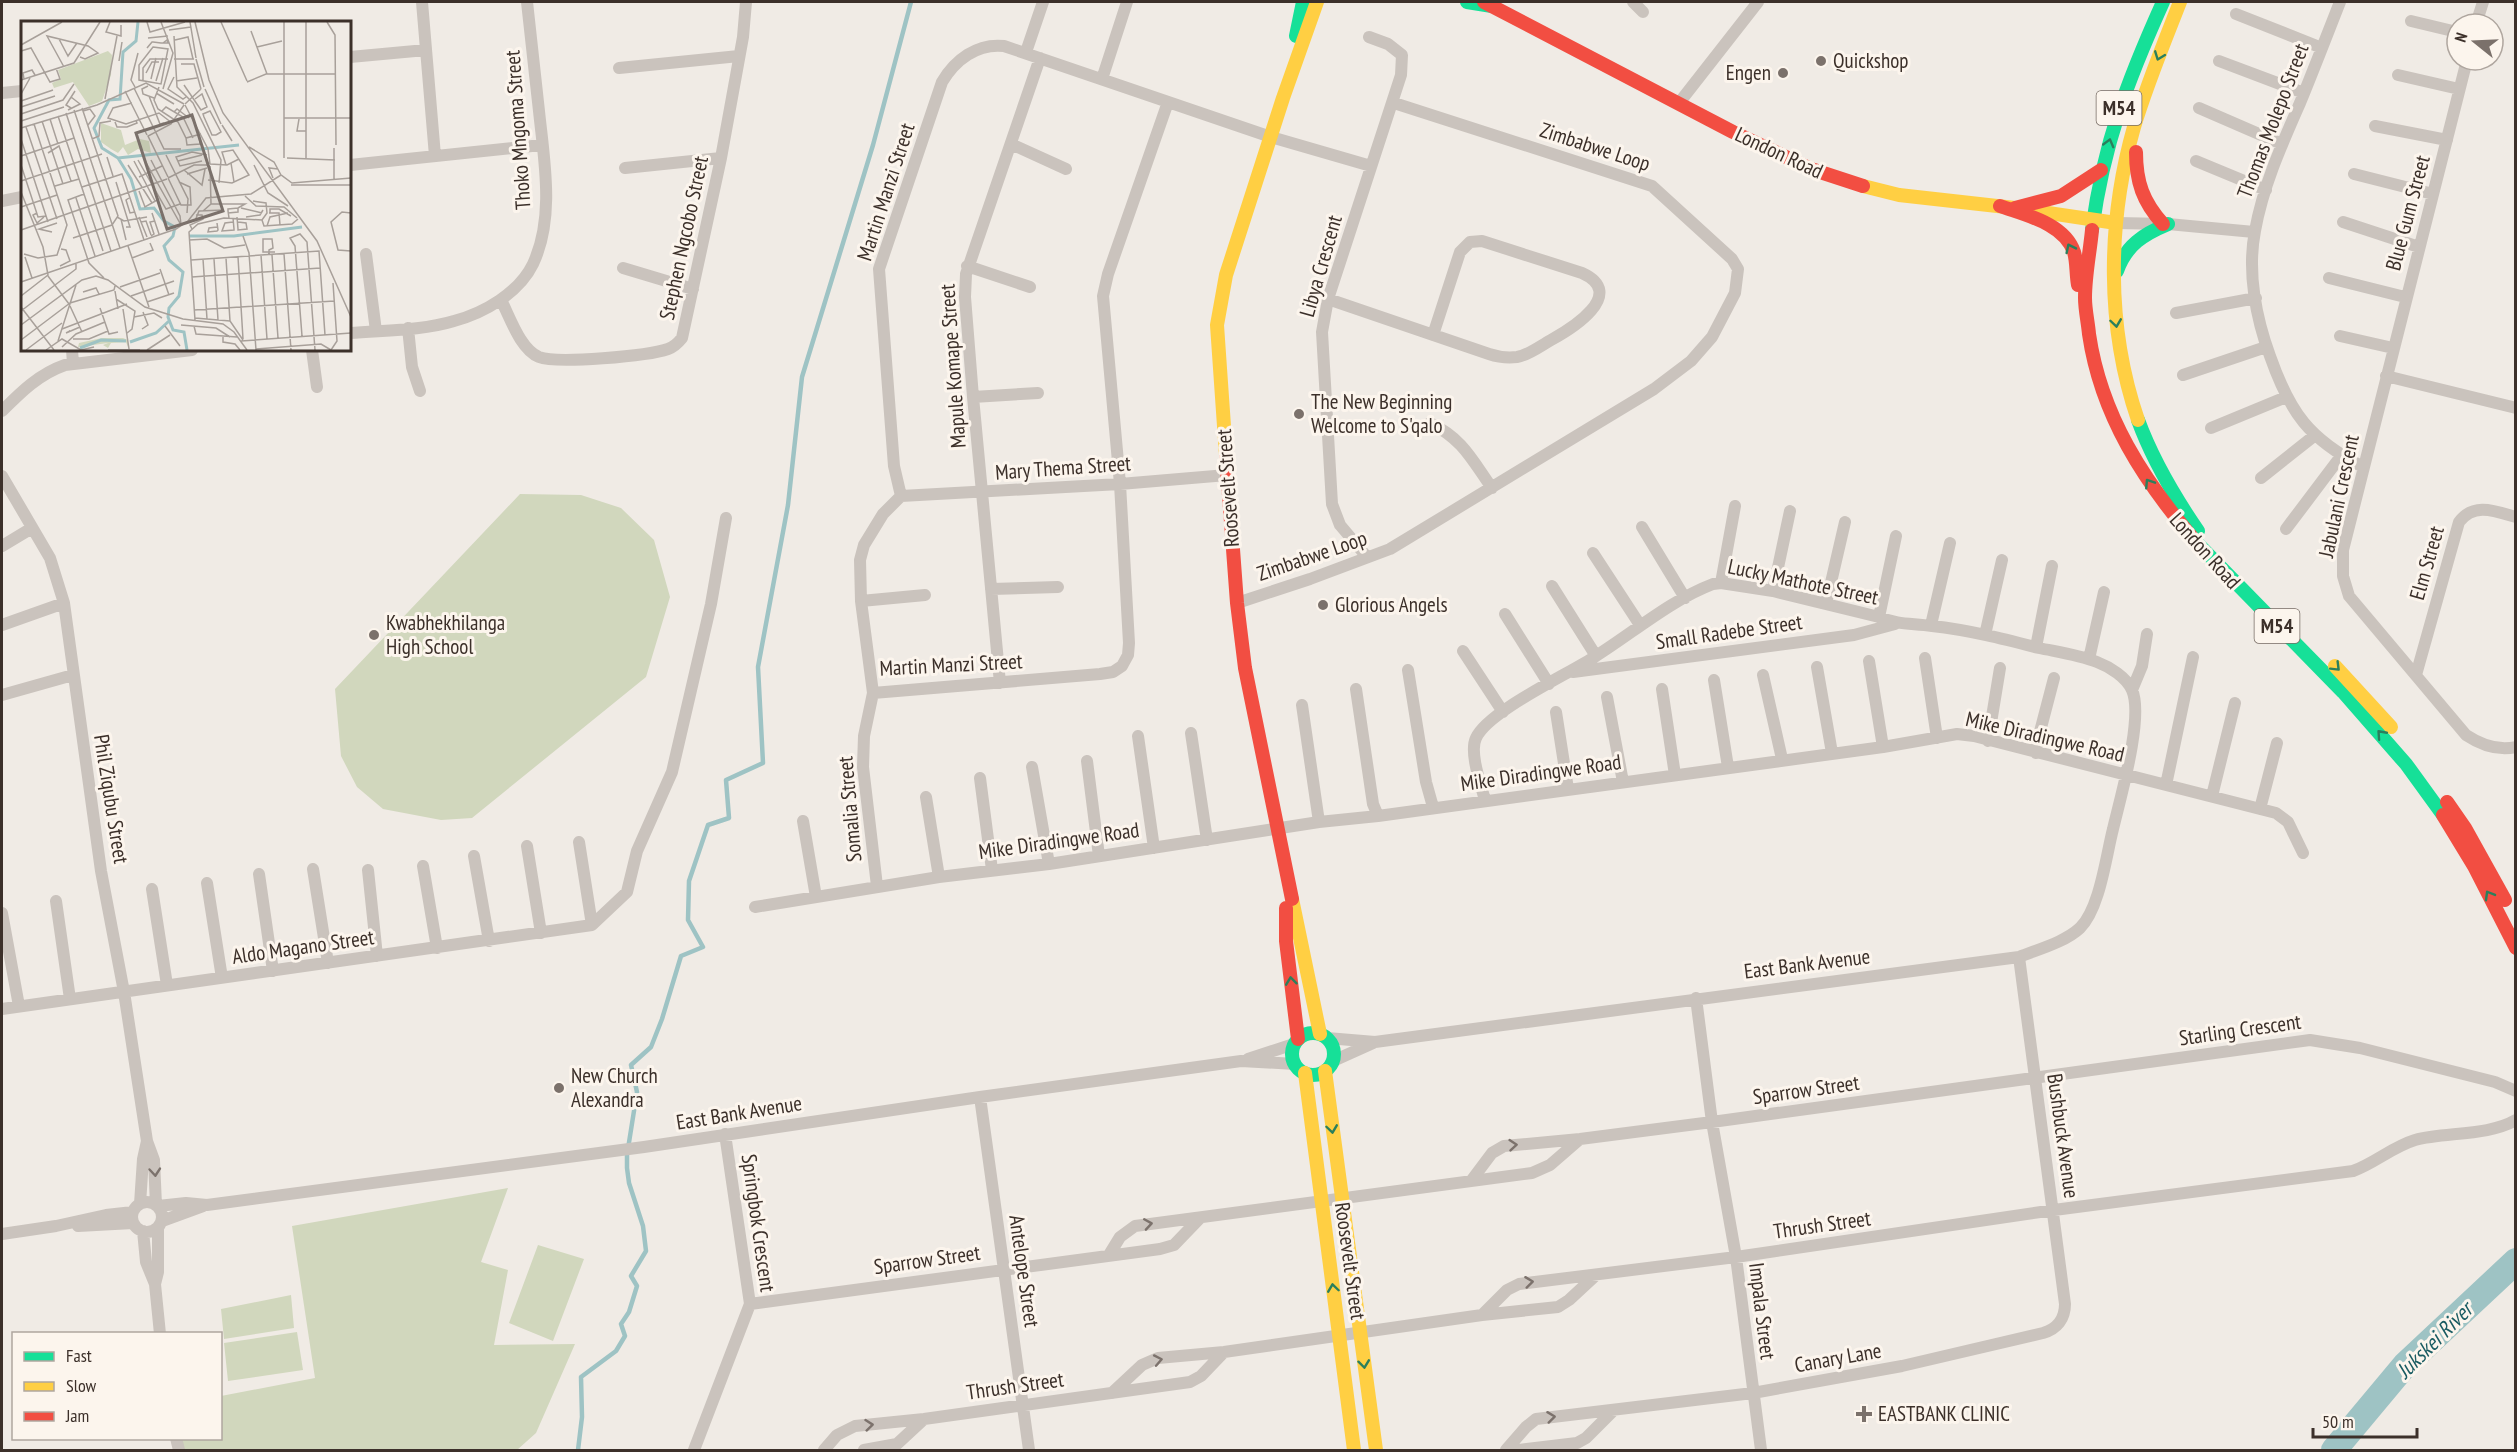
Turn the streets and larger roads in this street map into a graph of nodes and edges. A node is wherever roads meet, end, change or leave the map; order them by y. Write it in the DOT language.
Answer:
graph roads {
  1 [pos="422,2"];
  2 [pos="527,2"];
  3 [pos="746,2"];
  4 [pos="1043,2"];
  5 [pos="1127,2"];
  6 [pos="1303,2"];
  7 [pos="1317,2"];
  8 [pos="1467,2"];
  9 [pos="1633,2"];
  10 [pos="1758,2"];
  11 [pos="2163,2"];
  12 [pos="2180,2"];
  13 [pos="2340,2"];
  14 [pos="1488,4"];
  15 [pos="1643,12"];
  16 [pos="2236,14"];
  17 [pos="2411,21"];
  18 [pos="2445,29"];
  19 [pos="1369,37"];
  20 [pos="2322,48"];
  21 [pos="426,50"];
  22 [pos="1026,52"];
  23 [pos="739,56"];
  24 [pos="351,57"];
  25 [pos="1040,58"];
  26 [pos="2219,60"];
  27 [pos="620,68"];
  28 [pos="2464,72"];
  29 [pos="2398,75"];
  30 [pos="1102,78"];
  31 [pos="2459,89"];
  32 [pos="21,91"];
  33 [pos="2,93"];
  34 [pos="2304,93"];
  35 [pos="1283,98"];
  36 [pos="1168,102"];
  37 [pos="1394,103"];
  38 [pos="1679,103"];
  39 [pos="2199,108"];
  40 [pos="2137,117"];
  41 [pos="2374,126"];
  42 [pos="1271,137"];
  43 [pos="2447,140"];
  44 [pos="1011,144"];
  45 [pos="2282,144"];
  46 [pos="542,146"];
  47 [pos="435,156"];
  48 [pos="721,158"];
  49 [pos="2196,161"];
  50 [pos="351,165"];
  51 [pos="1371,166"];
  52 [pos="625,168"];
  53 [pos="1066,169"];
  54 [pos="2101,170"];
  55 [pos="2354,174"];
  56 [pos="2266,189"];
  57 [pos="2433,194"];
  58 [pos="21,198"];
  59 [pos="2,201"];
  60 [pos="2000,206"];
  61 [pos="2016,208"];
  62 [pos="2092,221"];
  63 [pos="2343,222"];
  64 [pos="2116,223"];
  65 [pos="2165,224"];
  66 [pos="2254,232"];
  67 [pos="2419,247"];
  68 [pos="366,254"];
  69 [pos="967,267"];
  70 [pos="623,268"];
  71 [pos="2329,278"];
  72 [pos="1030,287"];
  73 [pos="693,289"];
  74 [pos="2112,291"];
  75 [pos="2405,297"];
  76 [pos="2256,298"];
  77 [pos="1328,299"];
  78 [pos="501,300"];
  79 [pos="2085,303"];
  80 [pos="2176,313"];
  81 [pos="408,328"];
  82 [pos="376,331"];
  83 [pos="351,333"];
  84 [pos="1433,334"];
  85 [pos="2340,336"];
  86 [pos="2266,347"];
  87 [pos="2393,348"];
  88 [pos="72,351"];
  89 [pos="168,351"];
  90 [pos="312,351"];
  91 [pos="73,363"];
  92 [pos="2183,375"];
  93 [pos="2386,376"];
  94 [pos="317,387"];
  95 [pos="420,391"];
  96 [pos="1038,393"];
  97 [pos="973,397"];
  98 [pos="2286,397"];
  99 [pos="2516,408"];
  100 [pos="2,411"];
  101 [pos="1430,423"];
  102 [pos="2211,428"];
  103 [pos="2314,435"];
  104 [pos="2341,456"];
  105 [pos="2363,467"];
  106 [pos="1227,475"];
  107 [pos="2,476"];
  108 [pos="2261,478"];
  109 [pos="1120,484"];
  110 [pos="1492,488"];
  111 [pos="983,492"];
  112 [pos="902,496"];
  113 [pos="1735,506"];
  114 [pos="1790,511"];
  115 [pos="2516,517"];
  116 [pos="726,518"];
  117 [pos="1845,522"];
  118 [pos="1642,527"];
  119 [pos="32,528"];
  120 [pos="2286,529"];
  121 [pos="1896,536"];
  122 [pos="1950,543"];
  123 [pos="2,546"];
  124 [pos="1593,553"];
  125 [pos="1367,557"];
  126 [pos="2002,560"];
  127 [pos="2052,566"];
  128 [pos="1721,583"];
  129 [pos="1552,586"];
  130 [pos="1058,587"];
  131 [pos="991,589"];
  132 [pos="1773,591"];
  133 [pos="2104,592"];
  134 [pos="926,595"];
  135 [pos="1685,598"];
  136 [pos="861,601"];
  137 [pos="64,603"];
  138 [pos="1237,603"];
  139 [pos="1826,604"];
  140 [pos="1505,614"];
  141 [pos="1879,617"];
  142 [pos="1895,624"];
  143 [pos="2,625"];
  144 [pos="1931,625"];
  145 [pos="1640,626"];
  146 [pos="1985,634"];
  147 [pos="2147,634"];
  148 [pos="2036,647"];
  149 [pos="1463,651"];
  150 [pos="1596,656"];
  151 [pos="2193,657"];
  152 [pos="1925,658"];
  153 [pos="2089,659"];
  154 [pos="1869,661"];
  155 [pos="1817,666"];
  156 [pos="2000,668"];
  157 [pos="1408,670"];
  158 [pos="1568,673"];
  159 [pos="73,675"];
  160 [pos="1762,675"];
  161 [pos="2416,675"];
  162 [pos="2054,678"];
  163 [pos="1714,680"];
  164 [pos="1000,683"];
  165 [pos="1549,684"];
  166 [pos="1356,689"];
  167 [pos="1662,689"];
  168 [pos="2132,690"];
  169 [pos="873,693"];
  170 [pos="2,694"];
  171 [pos="1607,697"];
  172 [pos="2235,703"];
  173 [pos="1302,705"];
  174 [pos="1503,712"];
  175 [pos="1556,712"];
  176 [pos="1191,733"];
  177 [pos="1138,736"];
  178 [pos="1937,738"];
  179 [pos="1988,741"];
  180 [pos="2277,743"];
  181 [pos="1883,747"];
  182 [pos="2516,747"];
  183 [pos="1832,753"];
  184 [pos="2036,753"];
  185 [pos="1782,759"];
  186 [pos="1087,761"];
  187 [pos="1032,767"];
  188 [pos="1728,767"];
  189 [pos="1675,775"];
  190 [pos="2125,775"];
  191 [pos="980,778"];
  192 [pos="1623,782"];
  193 [pos="2166,785"];
  194 [pos="1568,789"];
  195 [pos="2212,796"];
  196 [pos="926,797"];
  197 [pos="1485,800"];
  198 [pos="1433,807"];
  199 [pos="2260,809"];
  200 [pos="1378,816"];
  201 [pos="803,821"];
  202 [pos="1319,822"];
  203 [pos="1277,829"];
  204 [pos="1207,840"];
  205 [pos="579,842"];
  206 [pos="526,846"];
  207 [pos="1154,848"];
  208 [pos="2302,854"];
  209 [pos="474,856"];
  210 [pos="1099,856"];
  211 [pos="1049,864"];
  212 [pos="423,866"];
  213 [pos="312,869"];
  214 [pos="368,870"];
  215 [pos="992,870"];
  216 [pos="259,874"];
  217 [pos="939,877"];
  218 [pos="1288,883"];
  219 [pos="207,884"];
  220 [pos="877,886"];
  221 [pos="152,889"];
  222 [pos="816,897"];
  223 [pos="56,901"];
  224 [pos="755,907"];
  225 [pos="2,913"];
  226 [pos="2516,920"];
  227 [pos="592,925"];
  228 [pos="541,933"];
  229 [pos="489,941"];
  230 [pos="436,948"];
  231 [pos="2516,948"];
  232 [pos="377,956"];
  233 [pos="2019,957"];
  234 [pos="328,963"];
  235 [pos="273,971"];
  236 [pos="222,978"];
  237 [pos="167,985"];
  238 [pos="124,992"];
  239 [pos="1696,998"];
  240 [pos="70,999"];
  241 [pos="19,1006"];
  242 [pos="2,1009"];
  243 [pos="1323,1036"];
  244 [pos="1296,1042"];
  245 [pos="1375,1042"];
  246 [pos="1242,1061"];
  247 [pos="1329,1066"];
  248 [pos="1300,1069"];
  249 [pos="2036,1078"];
  250 [pos="2516,1091"];
  251 [pos="980,1097"];
  252 [pos="2516,1120"];
  253 [pos="1712,1122"];
  254 [pos="725,1134"];
  255 [pos="1580,1139"];
  256 [pos="147,1141"];
  257 [pos="1471,1181"];
  258 [pos="1341,1199"];
  259 [pos="1321,1202"];
  260 [pos="207,1204"];
  261 [pos="157,1206"];
  262 [pos="2054,1210"];
  263 [pos="137,1218"];
  264 [pos="1200,1218"];
  265 [pos="160,1224"];
  266 [pos="2,1234"];
  267 [pos="1109,1255"];
  268 [pos="1736,1257"];
  269 [pos="1004,1269"];
  270 [pos="1596,1275"];
  271 [pos="155,1284"];
  272 [pos="750,1304"];
  273 [pos="1482,1315"];
  274 [pos="2061,1320"];
  275 [pos="160,1332"];
  276 [pos="1360,1333"];
  277 [pos="1340,1337"];
  278 [pos="1224,1352"];
  279 [pos="1112,1393"];
  280 [pos="1753,1393"];
  281 [pos="1024,1404"];
  282 [pos="1614,1410"];
  283 [pos="924,1419"];
  284 [pos="694,1450"];
  285 [pos="824,1450"];
  286 [pos="864,1450"];
  287 [pos="1029,1450"];
  288 [pos="1354,1450"];
  289 [pos="1376,1450"];
  290 [pos="1506,1450"];
  291 [pos="1520,1450"];
  292 [pos="1761,1450"];
  1 -- 21 [label="street"];
  2 -- 46 [label="street, Thoko Mngoma Street"];
  3 -- 23 [label="street, Stephen Ngcobo Street"];
  4 -- 22 [label="street"];
  5 -- 30 [label="street"];
  6 -- 35 [label="street, Roosevelt Street"];
  7 -- 35 [label="street, Roosevelt Street"];
  8 -- 14 [label="street, London Road"];
  9 -- 15 [label="street"];
  10 -- 38 [label="street"];
  54 -- 11 [label="street, London Road / M54, one-way"];
  12 -- 40 [label="street, London Road / M54, one-way"];
  13 -- 20 [label="street, Thomas Molepo Street"];
  14 -- 38 [label="street, London Road"];
  16 -- 20 [label="street"];
  17 -- 18 [label="street"];
  19 -- 37 [label="street, Libya Crescent"];
  20 -- 34 [label="street, Thomas Molepo Street"];
  21 -- 24 [label="street"];
  21 -- 47 [label="street"];
  22 -- 25 [label="street, Martin Manzi Street"];
  22 -- 112 [label="street, Martin Manzi Street"];
  23 -- 27 [label="street"];
  23 -- 48 [label="street, Stephen Ngcobo Street"];
  25 -- 30 [label="street, Martin Manzi Street"];
  25 -- 44 [label="street, Mapule Komape Street"];
  26 -- 34 [label="street"];
  28 -- 31 [label="street, Blue Gum Street"];
  29 -- 31 [label="street"];
  30 -- 36 [label="street, Martin Manzi Street"];
  31 -- 43 [label="street, Blue Gum Street"];
  32 -- 33 [label="street"];
  34 -- 45 [label="street, Thomas Molepo Street"];
  35 -- 42 [label="street, Roosevelt Street"];
  36 -- 42 [label="street, Martin Manzi Street"];
  36 -- 109 [label="street, Martin Manzi Street"];
  37 -- 51 [label="street, Libya Crescent"];
  37 -- 110 [label="street, Zimbabwe Loop"];
  38 -- 60 [label="street, London Road"];
  39 -- 45 [label="street"];
  40 -- 64 [label="street, London Road / M54"];
  40 -- 65 [label="street"];
  41 -- 43 [label="street"];
  42 -- 51 [label="street, Martin Manzi Street"];
  42 -- 106 [label="street, Roosevelt Street"];
  43 -- 57 [label="street, Blue Gum Street"];
  44 -- 53 [label="street"];
  44 -- 69 [label="street, Mapule Komape Street"];
  45 -- 56 [label="street, Thomas Molepo Street"];
  46 -- 47 [label="street"];
  46 -- 78 [label="street, Thoko Mngoma Street"];
  47 -- 50 [label="street"];
  48 -- 52 [label="street"];
  48 -- 73 [label="street, Stephen Ngcobo Street"];
  49 -- 56 [label="street"];
  51 -- 77 [label="street, Libya Crescent"];
  54 -- 61 [label="street"];
  54 -- 62 [label="street, London Road / M54"];
  55 -- 57 [label="street"];
  56 -- 66 [label="street, Thomas Molepo Street"];
  57 -- 67 [label="street, Blue Gum Street"];
  58 -- 59 [label="street"];
  60 -- 61 [label="street, London Road"];
  79 -- 60 [label="street, one-way"];
  61 -- 62 [label="street, London Road"];
  62 -- 64 [label="street, London Road"];
  62 -- 79 [label="street, London Road / M54"];
  63 -- 67 [label="street"];
  64 -- 65 [label="street"];
  64 -- 74 [label="street, London Road / M54"];
  65 -- 66 [label="street"];
  65 -- 74 [label="street"];
  66 -- 76 [label="street, Thomas Molepo Street"];
  67 -- 75 [label="street, Blue Gum Street"];
  68 -- 82 [label="street"];
  69 -- 72 [label="street"];
  69 -- 97 [label="street, Mapule Komape Street"];
  70 -- 73 [label="street"];
  71 -- 75 [label="street"];
  73 -- 78 [label="street, Stephen Ngcobo Street"];
  74 -- 226 [label="street, London Road / M54, one-way"];
  75 -- 87 [label="street, Blue Gum Street"];
  76 -- 80 [label="street"];
  76 -- 86 [label="street, Thomas Molepo Street"];
  77 -- 84 [label="street"];
  77 -- 125 [label="street, Libya Crescent"];
  78 -- 81 [label="street, Thoko Mngoma Street"];
  231 -- 79 [label="street, London Road / M54, one-way"];
  81 -- 82 [label="street, Thoko Mngoma Street"];
  81 -- 95 [label="street"];
  82 -- 83 [label="street, Thoko Mngoma Street"];
  84 -- 84 [label="street"];
  85 -- 87 [label="street"];
  86 -- 92 [label="street"];
  86 -- 98 [label="street, Thomas Molepo Street"];
  87 -- 93 [label="street, Blue Gum Street"];
  88 -- 91 [label="street"];
  89 -- 91 [label="street"];
  90 -- 94 [label="street"];
  91 -- 100 [label="street"];
  93 -- 99 [label="street"];
  93 -- 105 [label="street, Jabulani Crescent"];
  96 -- 97 [label="street"];
  97 -- 111 [label="street, Mapule Komape Street"];
  98 -- 102 [label="street"];
  98 -- 103 [label="street, Thomas Molepo Street"];
  101 -- 110 [label="street"];
  103 -- 104 [label="street, Thomas Molepo Street"];
  103 -- 108 [label="street"];
  104 -- 105 [label="street, Thomas Molepo Street"];
  104 -- 120 [label="street"];
  105 -- 161 [label="street, Jabulani Crescent"];
  106 -- 109 [label="street, Mary Thema Street"];
  106 -- 138 [label="street, Roosevelt Street"];
  107 -- 119 [label="street, Phil Ziqubu Street"];
  109 -- 111 [label="street, Mary Thema Street"];
  109 -- 164 [label="street, Martin Manzi Street"];
  110 -- 125 [label="street, Zimbabwe Loop"];
  111 -- 112 [label="street, Mary Thema Street"];
  111 -- 131 [label="street, Mapule Komape Street"];
  112 -- 136 [label="street, Martin Manzi Street"];
  113 -- 128 [label="street"];
  114 -- 132 [label="street"];
  115 -- 161 [label="street, Elm Street"];
  116 -- 227 [label="street"];
  117 -- 139 [label="street"];
  118 -- 135 [label="street"];
  119 -- 123 [label="street"];
  119 -- 137 [label="street, Phil Ziqubu Street"];
  121 -- 141 [label="street"];
  122 -- 144 [label="street"];
  124 -- 145 [label="street"];
  125 -- 138 [label="street, Zimbabwe Loop"];
  126 -- 146 [label="street"];
  127 -- 148 [label="street"];
  128 -- 132 [label="street, Lucky Mathote Street"];
  128 -- 135 [label="street, Lucky Mathote Street"];
  129 -- 150 [label="street"];
  130 -- 131 [label="street"];
  131 -- 164 [label="street, Mapule Komape Street"];
  132 -- 139 [label="street, Lucky Mathote Street"];
  133 -- 153 [label="street"];
  134 -- 136 [label="street"];
  135 -- 145 [label="street, Lucky Mathote Street"];
  136 -- 169 [label="street, Martin Manzi Street"];
  137 -- 143 [label="street"];
  137 -- 159 [label="street, Phil Ziqubu Street"];
  138 -- 203 [label="street, Roosevelt Street"];
  139 -- 141 [label="street, Lucky Mathote Street"];
  140 -- 165 [label="street"];
  141 -- 142 [label="street, Lucky Mathote Street"];
  142 -- 144 [label="street, Lucky Mathote Street"];
  142 -- 158 [label="street, Small Radebe Street"];
  144 -- 146 [label="street, Lucky Mathote Street"];
  145 -- 150 [label="street, Lucky Mathote Street"];
  146 -- 148 [label="street, Lucky Mathote Street"];
  147 -- 168 [label="street"];
  148 -- 153 [label="street, Lucky Mathote Street"];
  149 -- 174 [label="street"];
  150 -- 158 [label="street, Lucky Mathote Street"];
  151 -- 193 [label="street"];
  152 -- 178 [label="street"];
  153 -- 168 [label="street, Lucky Mathote Street"];
  154 -- 181 [label="street"];
  155 -- 183 [label="street"];
  156 -- 179 [label="street"];
  157 -- 198 [label="street"];
  158 -- 165 [label="street, Lucky Mathote Street"];
  159 -- 170 [label="street"];
  159 -- 238 [label="street, Phil Ziqubu Street"];
  160 -- 185 [label="street"];
  161 -- 182 [label="street, Jabulani Crescent"];
  162 -- 184 [label="street"];
  163 -- 188 [label="street"];
  164 -- 169 [label="street, Martin Manzi Street"];
  165 -- 174 [label="street, Lucky Mathote Street"];
  166 -- 200 [label="street"];
  167 -- 189 [label="street"];
  168 -- 190 [label="street"];
  169 -- 220 [label="street, Somalia Street"];
  171 -- 192 [label="street"];
  172 -- 195 [label="street"];
  173 -- 202 [label="street"];
  174 -- 197 [label="street, Lucky Mathote Street"];
  175 -- 194 [label="street"];
  176 -- 204 [label="street"];
  177 -- 207 [label="street"];
  178 -- 179 [label="street, Mike Diradingwe Road"];
  178 -- 181 [label="street, Mike Diradingwe Road"];
  179 -- 184 [label="street, Mike Diradingwe Road"];
  180 -- 199 [label="street"];
  181 -- 183 [label="street, Mike Diradingwe Road"];
  183 -- 185 [label="street, Mike Diradingwe Road"];
  184 -- 190 [label="street, Mike Diradingwe Road"];
  185 -- 188 [label="street, Mike Diradingwe Road"];
  186 -- 210 [label="street"];
  187 -- 211 [label="street"];
  188 -- 189 [label="street, Mike Diradingwe Road"];
  189 -- 192 [label="street, Mike Diradingwe Road"];
  190 -- 193 [label="street, Mike Diradingwe Road"];
  190 -- 233 [label="street, East Bank Avenue"];
  191 -- 215 [label="street"];
  192 -- 194 [label="street, Mike Diradingwe Road"];
  193 -- 195 [label="street, Mike Diradingwe Road"];
  194 -- 197 [label="street, Mike Diradingwe Road"];
  195 -- 199 [label="street, Mike Diradingwe Road"];
  196 -- 217 [label="street"];
  197 -- 198 [label="street, Mike Diradingwe Road"];
  198 -- 200 [label="street, Mike Diradingwe Road"];
  199 -- 208 [label="street, Mike Diradingwe Road"];
  200 -- 202 [label="street, Mike Diradingwe Road"];
  201 -- 222 [label="street"];
  202 -- 203 [label="street, Mike Diradingwe Road"];
  203 -- 204 [label="street, Mike Diradingwe Road"];
  203 -- 218 [label="street, Roosevelt Street"];
  204 -- 207 [label="street, Mike Diradingwe Road"];
  205 -- 227 [label="street"];
  206 -- 228 [label="street"];
  207 -- 210 [label="street, Mike Diradingwe Road"];
  209 -- 229 [label="street"];
  210 -- 211 [label="street, Mike Diradingwe Road"];
  211 -- 215 [label="street, Mike Diradingwe Road"];
  212 -- 230 [label="street"];
  213 -- 234 [label="street"];
  214 -- 232 [label="street"];
  215 -- 217 [label="street, Mike Diradingwe Road"];
  216 -- 235 [label="street"];
  217 -- 220 [label="street, Mike Diradingwe Road"];
  218 -- 243 [label="street, Roosevelt Street"];
  244 -- 218 [label="street, Roosevelt Street, one-way"];
  219 -- 236 [label="street"];
  220 -- 222 [label="street, Mike Diradingwe Road"];
  221 -- 237 [label="street"];
  222 -- 224 [label="street, Mike Diradingwe Road"];
  223 -- 240 [label="street"];
  225 -- 241 [label="street"];
  227 -- 228 [label="street, Aldo Magano Street"];
  228 -- 229 [label="street, Aldo Magano Street"];
  229 -- 230 [label="street, Aldo Magano Street"];
  230 -- 232 [label="street, Aldo Magano Street"];
  232 -- 234 [label="street, Aldo Magano Street"];
  233 -- 239 [label="street, East Bank Avenue"];
  233 -- 249 [label="street, Bushbuck Avenue"];
  234 -- 235 [label="street, Aldo Magano Street"];
  235 -- 236 [label="street, Aldo Magano Street"];
  236 -- 237 [label="street, Aldo Magano Street"];
  237 -- 238 [label="street, Aldo Magano Street"];
  238 -- 240 [label="street, Aldo Magano Street"];
  238 -- 256 [label="street, Phil Ziqubu Street"];
  239 -- 245 [label="street, East Bank Avenue"];
  239 -- 253 [label="street, Impala Street"];
  240 -- 241 [label="street, Aldo Magano Street"];
  241 -- 242 [label="street, Aldo Magano Street"];
  243 -- 244 [label="street"];
  243 -- 245 [label="street, East Bank Avenue"];
  243 -- 247 [label="street"];
  244 -- 246 [label="street, East Bank Avenue"];
  244 -- 248 [label="street"];
  245 -- 247 [label="street, East Bank Avenue"];
  246 -- 248 [label="street, East Bank Avenue"];
  246 -- 251 [label="street, East Bank Avenue"];
  247 -- 248 [label="street"];
  247 -- 258 [label="street, Roosevelt Street, one-way"];
  248 -- 259 [label="street, Roosevelt Street"];
  249 -- 250 [label="street, Starling Crescent"];
  249 -- 253 [label="street, Sparrow Street"];
  249 -- 262 [label="street, Bushbuck Avenue"];
  251 -- 254 [label="street, East Bank Avenue"];
  251 -- 269 [label="street, Antelope Street"];
  252 -- 262 [label="street"];
  253 -- 255 [label="street, Sparrow Street"];
  253 -- 268 [label="street, Impala Street"];
  254 -- 260 [label="street, East Bank Avenue"];
  254 -- 272 [label="street, Springbok Crescent"];
  255 -- 257 [label="street"];
  257 -- 255 [label="street, Sparrow Street, one-way"];
  256 -- 261 [label="street, Phil Ziqubu Street, one-way"];
  256 -- 263 [label="street, Phil Ziqubu Street"];
  257 -- 258 [label="street"];
  258 -- 259 [label="street"];
  258 -- 276 [label="street, Roosevelt Street"];
  259 -- 264 [label="street"];
  277 -- 259 [label="street, Roosevelt Street, one-way"];
  260 -- 261 [label="street, East Bank Avenue"];
  260 -- 265 [label="street, East Bank Avenue"];
  261 -- 263 [label="street"];
  261 -- 265 [label="street"];
  262 -- 268 [label="street, Thrush Street"];
  262 -- 274 [label="street, Bushbuck Avenue"];
  263 -- 265 [label="street"];
  263 -- 266 [label="street"];
  263 -- 271 [label="street, Phil Ziqubu Street"];
  264 -- 267 [label="street, Sparrow Street"];
  267 -- 264 [label="street, one-way"];
  265 -- 271 [label="street"];
  267 -- 269 [label="street, Sparrow Street"];
  268 -- 270 [label="street, Thrush Street"];
  268 -- 280 [label="street, Impala Street"];
  269 -- 272 [label="street, Sparrow Street"];
  269 -- 281 [label="street, Antelope Street"];
  273 -- 270 [label="street, Thrush Street, one-way"];
  270 -- 273 [label="street"];
  271 -- 275 [label="street"];
  272 -- 284 [label="street, Springbok Crescent"];
  273 -- 276 [label="street"];
  274 -- 280 [label="street, Canary Lane"];
  276 -- 277 [label="street"];
  276 -- 289 [label="street, Roosevelt Street, one-way"];
  277 -- 278 [label="street"];
  277 -- 288 [label="street, Roosevelt Street"];
  278 -- 279 [label="street, Thrush Street"];
  279 -- 278 [label="street, one-way"];
  279 -- 281 [label="street, Thrush Street"];
  280 -- 282 [label="street, Canary Lane"];
  280 -- 292 [label="street, Impala Street"];
  281 -- 283 [label="street, Thrush Street"];
  281 -- 287 [label="street, Antelope Street"];
  290 -- 282 [label="street, Canary Lane, one-way"];
  282 -- 291 [label="street"];
  285 -- 283 [label="street, Thrush Street, one-way"];
  283 -- 286 [label="street"];
}
